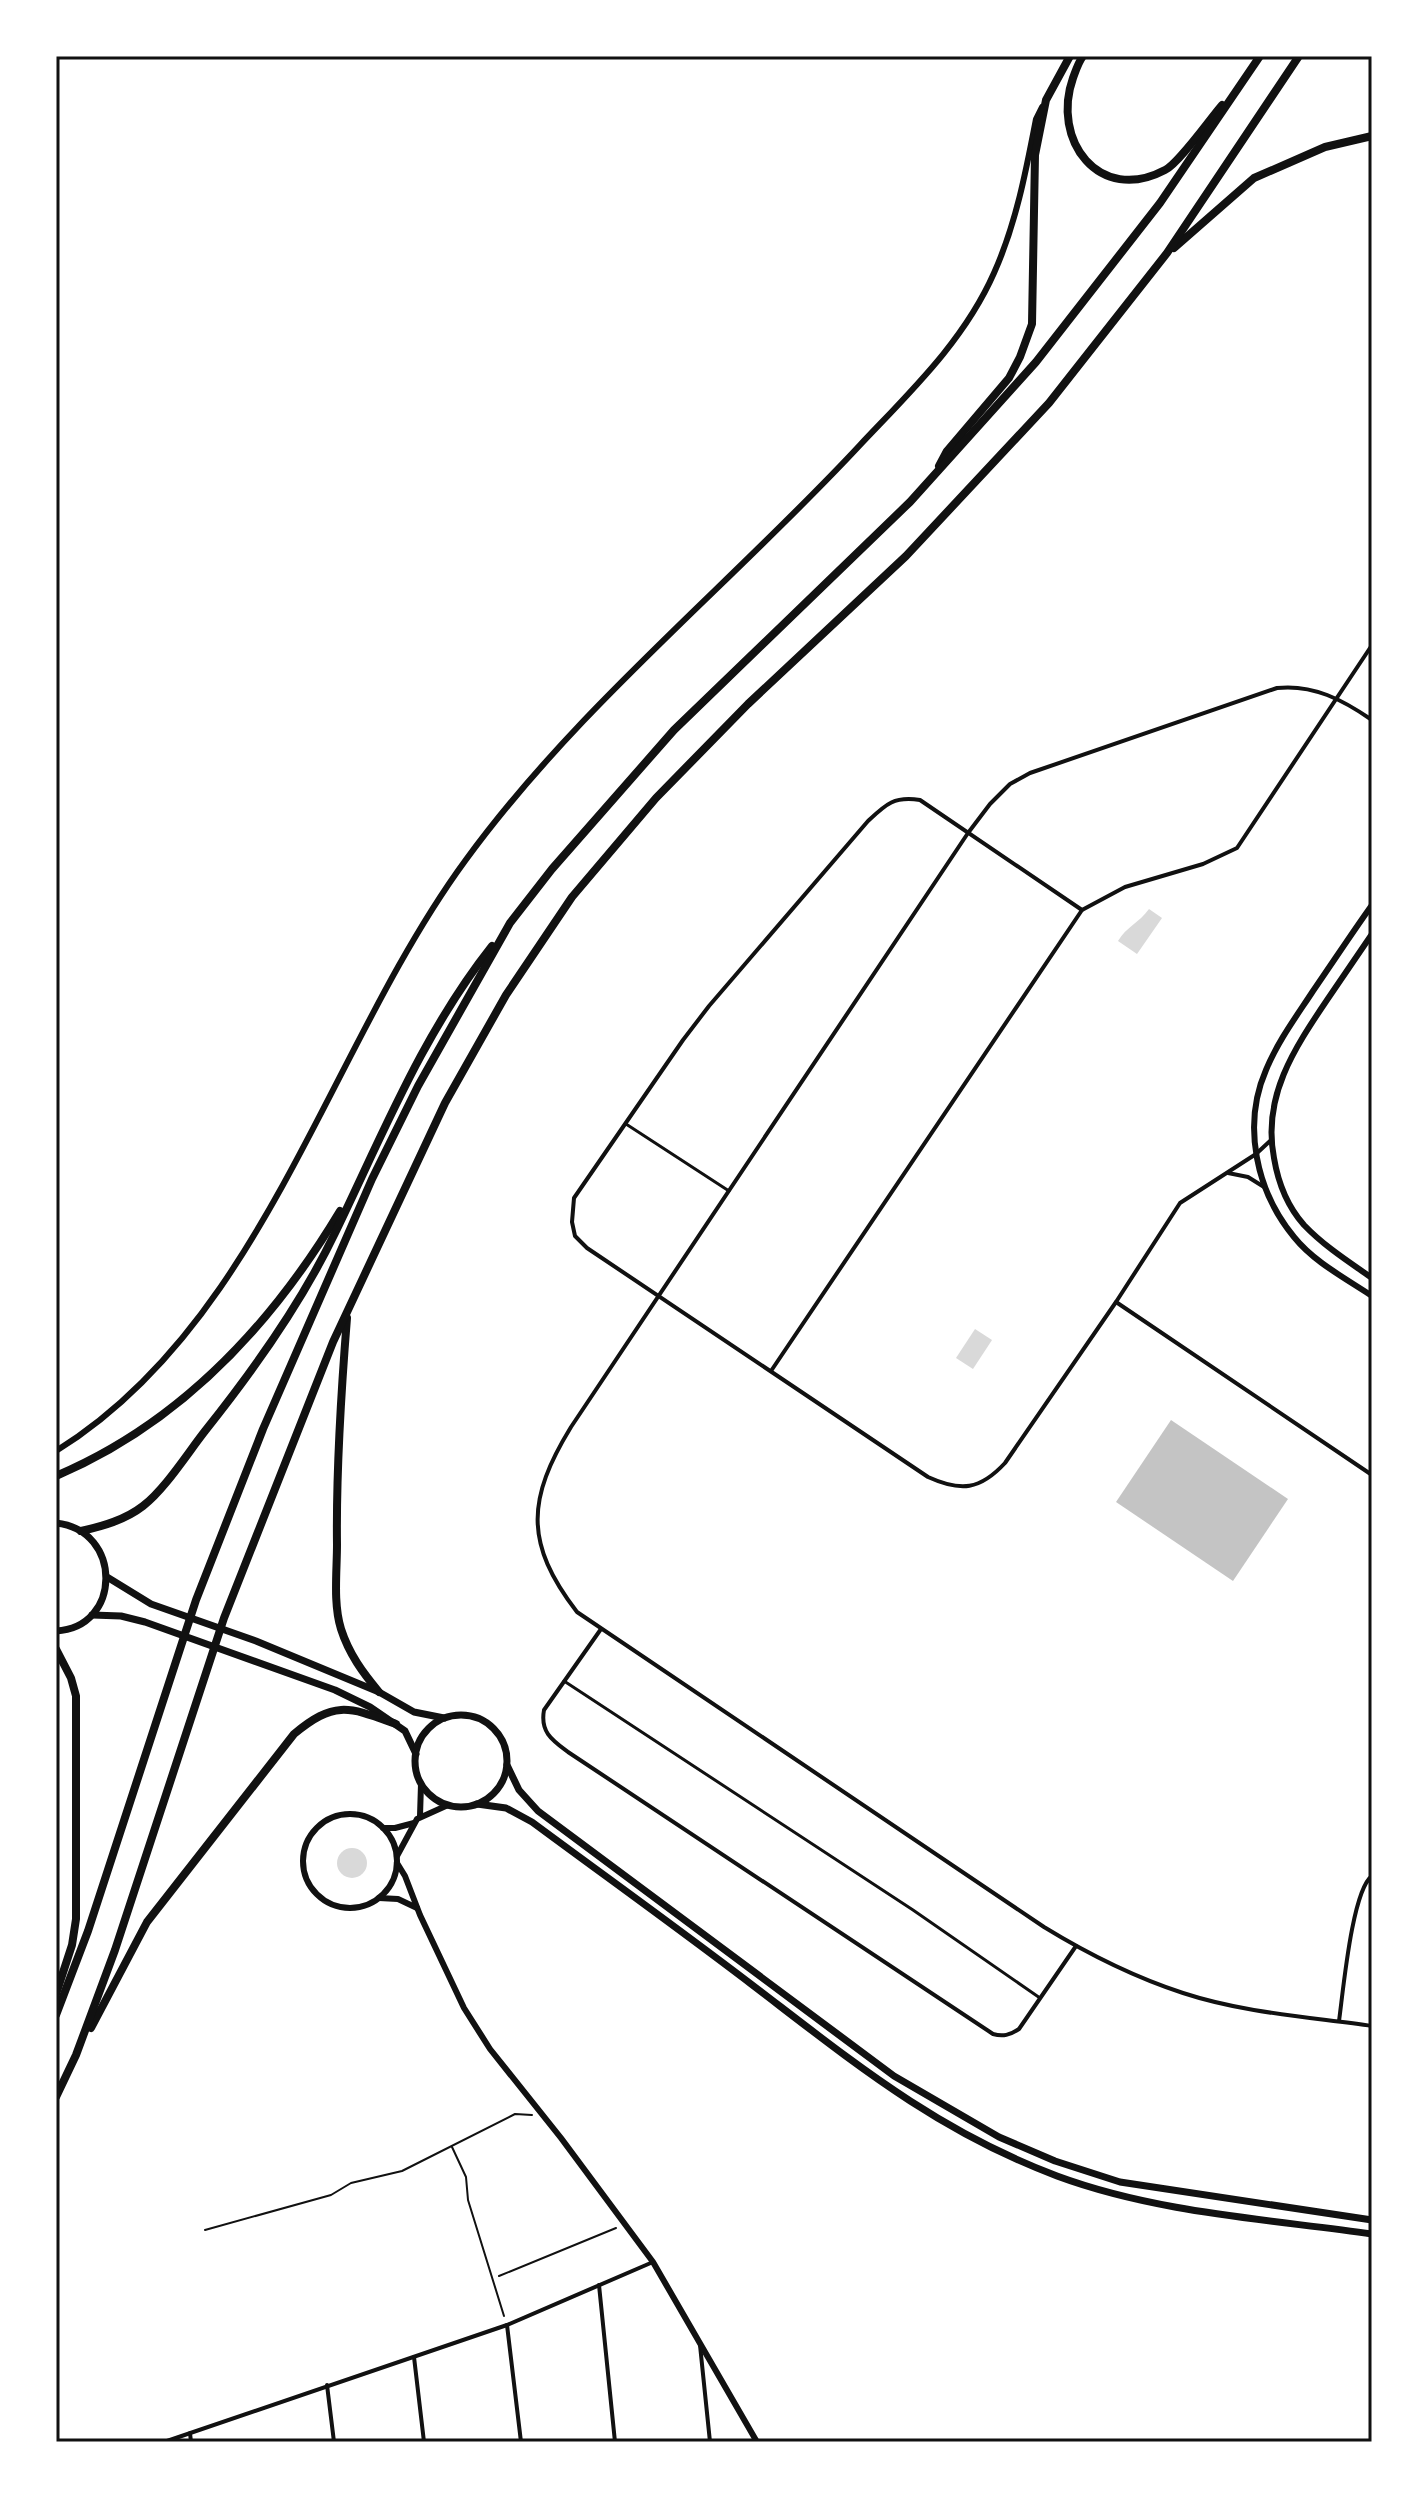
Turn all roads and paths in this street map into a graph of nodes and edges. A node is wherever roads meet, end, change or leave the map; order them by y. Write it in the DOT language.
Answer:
graph roads {
  1 [pos="1070,56"];
  2 [pos="1083,56"];
  3 [pos="1260,56"];
  4 [pos="1299,56"];
  5 [pos="1253,67"];
  6 [pos="1046,100"];
  7 [pos="1372,136"];
  8 [pos="1167,253"];
  9 [pos="931,480"];
  10 [pos="1372,645"];
  11 [pos="1335,698"];
  12 [pos="1372,720"];
  13 [pos="968,833"];
  14 [pos="1372,905"];
  15 [pos="1082,910"];
  16 [pos="510,923"];
  17 [pos="1372,934"];
  18 [pos="626,1124"];
  19 [pos="1270,1141"];
  20 [pos="1256,1154"];
  21 [pos="1225,1173"];
  22 [pos="359,1179"];
  23 [pos="1264,1187"];
  24 [pos="729,1191"];
  25 [pos="1372,1278"];
  26 [pos="1372,1296"];
  27 [pos="659,1297"];
  28 [pos="1116,1302"];
  29 [pos="348,1313"];
  30 [pos="771,1371"];
  31 [pos="56,1451"];
  32 [pos="1372,1475"];
  33 [pos="56,1476"];
  34 [pos="56,1523"];
  35 [pos="81,1531"];
  36 [pos="107,1577"];
  37 [pos="92,1615"];
  38 [pos="601,1629"];
  39 [pos="56,1631"];
  40 [pos="56,1649"];
  41 [pos="563,1681"];
  42 [pos="379,1692"];
  43 [pos="444,1718"];
  44 [pos="396,1724"];
  45 [pos="416,1754"];
  46 [pos="507,1765"];
  47 [pos="421,1784"];
  48 [pos="477,1804"];
  49 [pos="448,1805"];
  50 [pos="420,1816"];
  51 [pos="414,1823"];
  52 [pos="383,1828"];
  53 [pos="397,1860"];
  54 [pos="1372,1876"];
  55 [pos="379,1898"];
  56 [pos="417,1908"];
  57 [pos="1076,1946"];
  58 [pos="56,1994"];
  59 [pos="1040,1998"];
  60 [pos="56,2015"];
  61 [pos="1339,2021"];
  62 [pos="1372,2026"];
  63 [pos="76,2055"];
  64 [pos="56,2097"];
  65 [pos="533,2115"];
  66 [pos="452,2146"];
  67 [pos="1372,2220"];
  68 [pos="619,2227"];
  69 [pos="205,2230"];
  70 [pos="1372,2234"];
  71 [pos="653,2262"];
  72 [pos="499,2276"];
  73 [pos="599,2285"];
  74 [pos="504,2317"];
  75 [pos="507,2325"];
  76 [pos="699,2341"];
  77 [pos="414,2356"];
  78 [pos="721,2379"];
  79 [pos="703,2382"];
  80 [pos="327,2385"];
  81 [pos="190,2433"];
  82 [pos="164,2442"];
  83 [pos="191,2442"];
  84 [pos="334,2442"];
  85 [pos="424,2442"];
  86 [pos="521,2442"];
  87 [pos="615,2442"];
  88 [pos="710,2442"];
  89 [pos="757,2442"];
  1 -- 6 [label="highway"];
  2 -- 5 [label="highway"];
  3 -- 5 [label="highway"];
  4 -- 8 [label="highway"];
  5 -- 9 [label="highway"];
  6 -- 9 [label="highway"];
  6 -- 31 [label="street"];
  7 -- 8 [label="highway"];
  8 -- 29 [label="highway"];
  9 -- 16 [label="highway"];
  10 -- 11 [label="street"];
  11 -- 12 [label="street"];
  11 -- 13 [label="street"];
  11 -- 15 [label="street"];
  13 -- 15 [label="street"];
  13 -- 18 [label="street"];
  13 -- 24 [label="street"];
  14 -- 20 [label="street"];
  15 -- 30 [label="street"];
  16 -- 22 [label="highway"];
  16 -- 60 [label="highway"];
  17 -- 19 [label="street"];
  18 -- 24 [label="street"];
  18 -- 27 [label="street"];
  19 -- 20 [label="street"];
  19 -- 25 [label="street"];
  20 -- 21 [label="street"];
  20 -- 23 [label="street"];
  21 -- 23 [label="street"];
  21 -- 28 [label="street"];
  22 -- 33 [label="highway"];
  22 -- 35 [label="highway"];
  23 -- 26 [label="street"];
  24 -- 27 [label="street"];
  27 -- 30 [label="street"];
  27 -- 38 [label="street"];
  28 -- 30 [label="street"];
  28 -- 32 [label="street"];
  29 -- 42 [label="highway"];
  29 -- 63 [label="highway"];
  34 -- 35 [label="highway"];
  35 -- 36 [label="highway"];
  36 -- 37 [label="highway"];
  36 -- 42 [label="highway"];
  37 -- 39 [label="highway"];
  37 -- 44 [label="highway"];
  38 -- 41 [label="street"];
  38 -- 57 [label="street"];
  40 -- 58 [label="highway"];
  41 -- 59 [label="street"];
  41 -- 59 [label="street"];
  42 -- 43 [label="highway"];
  43 -- 45 [label="highway"];
  43 -- 46 [label="highway"];
  44 -- 45 [label="highway"];
  44 -- 63 [label="highway"];
  45 -- 47 [label="highway"];
  46 -- 48 [label="highway"];
  46 -- 67 [label="highway"];
  47 -- 49 [label="highway"];
  47 -- 50 [label="street"];
  48 -- 49 [label="highway"];
  48 -- 70 [label="highway"];
  49 -- 50 [label="street"];
  50 -- 51 [label="street"];
  51 -- 52 [label="street"];
  51 -- 53 [label="street"];
  52 -- 53 [label="street"];
  52 -- 55 [label="street"];
  53 -- 55 [label="street"];
  53 -- 56 [label="street"];
  54 -- 61 [label="street"];
  55 -- 56 [label="street"];
  56 -- 71 [label="street"];
  57 -- 59 [label="street"];
  57 -- 61 [label="street"];
  61 -- 62 [label="street"];
  63 -- 64 [label="highway"];
  65 -- 66 [label="path"];
  66 -- 69 [label="path"];
  66 -- 74 [label="path"];
  68 -- 72 [label="path"];
  71 -- 73 [label="street"];
  71 -- 76 [label="street"];
  73 -- 75 [label="street"];
  73 -- 87 [label="street"];
  75 -- 77 [label="street"];
  75 -- 86 [label="street"];
  76 -- 78 [label="street"];
  76 -- 79 [label="street"];
  77 -- 80 [label="street"];
  77 -- 85 [label="street"];
  78 -- 79 [label="street"];
  78 -- 89 [label="street"];
  79 -- 88 [label="street"];
  80 -- 81 [label="street"];
  80 -- 84 [label="street"];
  81 -- 82 [label="street"];
  81 -- 83 [label="street"];
}
